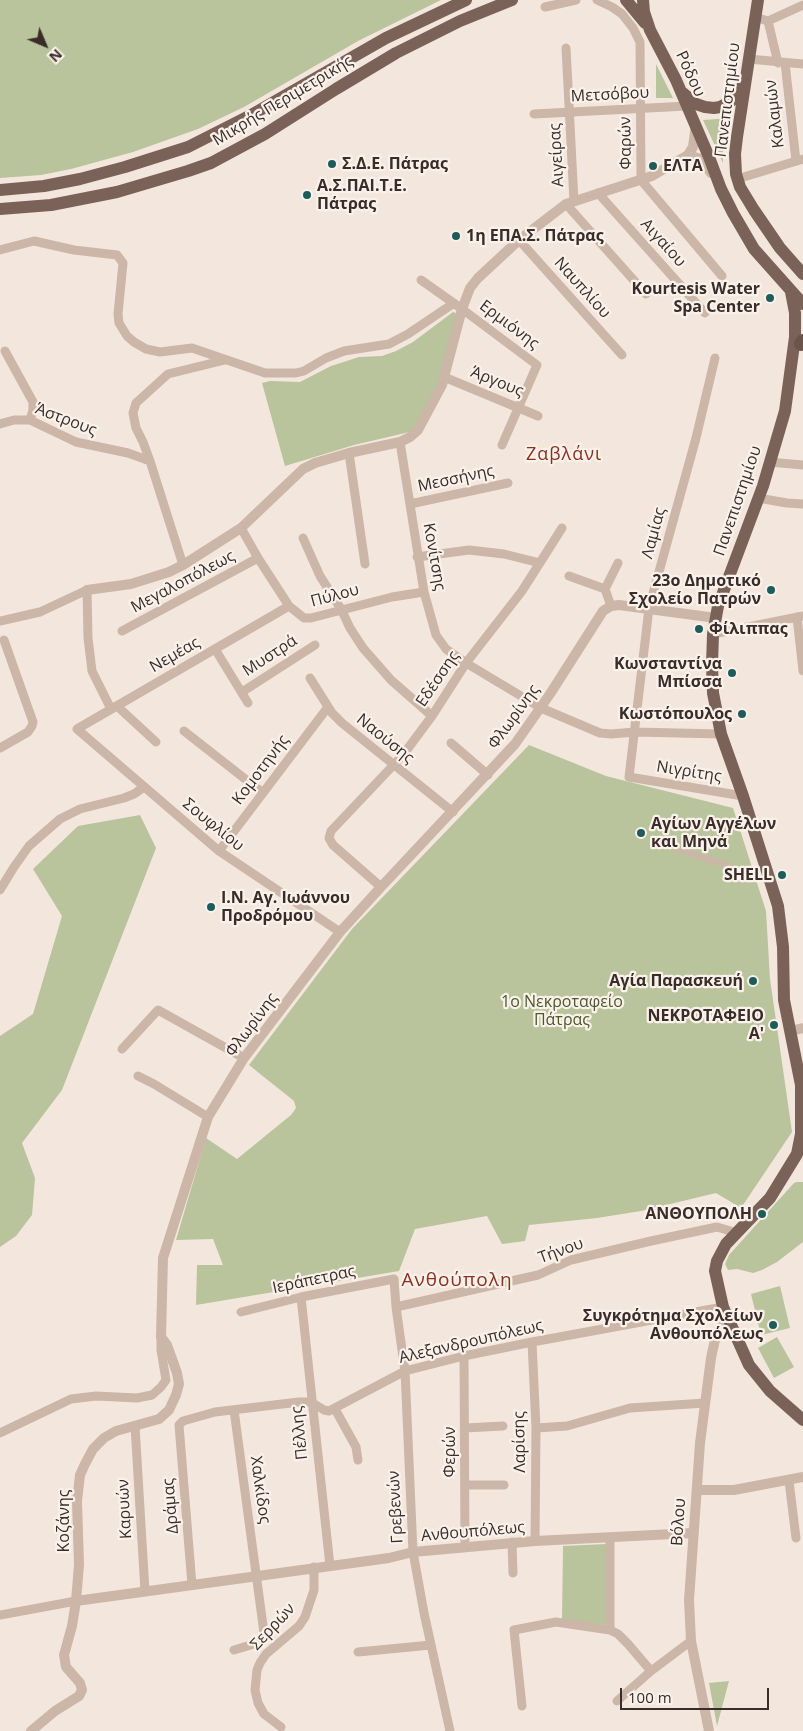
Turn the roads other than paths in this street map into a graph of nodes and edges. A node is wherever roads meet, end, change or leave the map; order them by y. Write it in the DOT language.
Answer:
graph roads {
  1 [pos="466,0"];
  2 [pos="512,0"];
  3 [pos="576,0"];
  4 [pos="597,0"];
  5 [pos="626,0"];
  6 [pos="642,0"];
  7 [pos="758,0"];
  8 [pos="803,6"];
  9 [pos="546,7"];
  10 [pos="755,17"];
  11 [pos="768,22"];
  12 [pos="650,30"];
  13 [pos="566,48"];
  14 [pos="749,59"];
  15 [pos="781,63"];
  16 [pos="803,64"];
  17 [pos="676,80"];
  18 [pos="746,81"];
  19 [pos="687,106"];
  20 [pos="640,109"];
  21 [pos="570,112"];
  22 [pos="534,114"];
  23 [pos="696,125"];
  24 [pos="688,155"];
  25 [pos="799,160"];
  26 [pos="737,178"];
  27 [pos="641,180"];
  28 [pos="0,190"];
  29 [pos="721,190"];
  30 [pos="598,193"];
  31 [pos="570,202"];
  32 [pos="0,209"];
  33 [pos="518,240"];
  34 [pos="0,250"];
  35 [pos="803,274"];
  36 [pos="722,276"];
  37 [pos="420,280"];
  38 [pos="791,292"];
  39 [pos="646,294"];
  40 [pos="803,304"];
  41 [pos="458,306"];
  42 [pos="705,313"];
  43 [pos="802,341"];
  44 [pos="5,351"];
  45 [pos="622,355"];
  46 [pos="715,358"];
  47 [pos="224,360"];
  48 [pos="792,362"];
  49 [pos="444,377"];
  50 [pos="518,407"];
  51 [pos="538,416"];
  52 [pos="30,420"];
  53 [pos="0,424"];
  54 [pos="400,442"];
  55 [pos="502,445"];
  56 [pos="349,453"];
  57 [pos="150,461"];
  58 [pos="769,462"];
  59 [pos="803,465"];
  60 [pos="508,483"];
  61 [pos="758,498"];
  62 [pos="410,504"];
  63 [pos="803,504"];
  64 [pos="241,528"];
  65 [pos="562,528"];
  66 [pos="303,538"];
  67 [pos="258,558"];
  68 [pos="418,558"];
  69 [pos="540,563"];
  70 [pos="618,563"];
  71 [pos="366,564"];
  72 [pos="183,565"];
  73 [pos="569,576"];
  74 [pos="604,589"];
  75 [pos="87,590"];
  76 [pos="424,592"];
  77 [pos="289,606"];
  78 [pos="610,606"];
  79 [pos="649,608"];
  80 [pos="341,609"];
  81 [pos="800,616"];
  82 [pos="716,618"];
  83 [pos="0,621"];
  84 [pos="122,631"];
  85 [pos="714,634"];
  86 [pos="4,640"];
  87 [pos="315,645"];
  88 [pos="215,648"];
  89 [pos="466,663"];
  90 [pos="803,671"];
  91 [pos="310,678"];
  92 [pos="242,692"];
  93 [pos="248,703"];
  94 [pos="328,707"];
  95 [pos="114,708"];
  96 [pos="540,708"];
  97 [pos="432,716"];
  98 [pos="77,729"];
  99 [pos="184,731"];
  100 [pos="635,732"];
  101 [pos="721,734"];
  102 [pos="156,742"];
  103 [pos="451,743"];
  104 [pos="0,748"];
  105 [pos="394,766"];
  106 [pos="488,775"];
  107 [pos="629,777"];
  108 [pos="144,787"];
  109 [pos="263,793"];
  110 [pos="743,796"];
  111 [pos="453,812"];
  112 [pos="657,842"];
  113 [pos="219,851"];
  114 [pos="755,875"];
  115 [pos="3,880"];
  116 [pos="381,887"];
  117 [pos="0,890"];
  118 [pos="340,932"];
  119 [pos="797,1030"];
  120 [pos="122,1049"];
  121 [pos="244,1058"];
  122 [pos="138,1076"];
  123 [pos="208,1117"];
  124 [pos="802,1134"];
  125 [pos="736,1233"];
  126 [pos="394,1279"];
  127 [pos="301,1297"];
  128 [pos="396,1307"];
  129 [pos="241,1312"];
  130 [pos="725,1312"];
  131 [pos="161,1337"];
  132 [pos="532,1342"];
  133 [pos="464,1356"];
  134 [pos="405,1371"];
  135 [pos="312,1403"];
  136 [pos="705,1404"];
  137 [pos="335,1409"];
  138 [pos="234,1410"];
  139 [pos="803,1420"];
  140 [pos="136,1426"];
  141 [pos="502,1426"];
  142 [pos="465,1428"];
  143 [pos="536,1428"];
  144 [pos="0,1433"];
  145 [pos="358,1460"];
  146 [pos="803,1478"];
  147 [pos="789,1481"];
  148 [pos="465,1485"];
  149 [pos="504,1485"];
  150 [pos="697,1490"];
  151 [pos="693,1533"];
  152 [pos="610,1538"];
  153 [pos="796,1538"];
  154 [pos="535,1541"];
  155 [pos="512,1542"];
  156 [pos="465,1547"];
  157 [pos="413,1552"];
  158 [pos="330,1566"];
  159 [pos="314,1568"];
  160 [pos="513,1573"];
  161 [pos="257,1575"];
  162 [pos="192,1585"];
  163 [pos="145,1591"];
  164 [pos="76,1601"];
  165 [pos="0,1615"];
  166 [pos="610,1630"];
  167 [pos="691,1641"];
  168 [pos="431,1645"];
  169 [pos="234,1650"];
  170 [pos="358,1652"];
  171 [pos="651,1671"];
  172 [pos="617,1701"];
  173 [pos="522,1706"];
  174 [pos="281,1727"];
  175 [pos="31,1731"];
  176 [pos="450,1731"];
  177 [pos="709,1731"];
  1 -- 28 [label="main road, Μικρής Περιμετρικής"];
  2 -- 32 [label="main road, Μικρής Περιμετρικής"];
  3 -- 9 [label="street"];
  4 -- 20 [label="street, Φαρών"];
  5 -- 12 [label="main road"];
  6 -- 12 [label="main road, Ρόδου"];
  7 -- 10 [label="main road, Πανεπιστημίου"];
  8 -- 11 [label="street"];
  10 -- 11 [label="street"];
  10 -- 14 [label="main road, Πανεπιστημίου"];
  11 -- 15 [label="street, Καλαμών"];
  12 -- 17 [label="main road, Ρόδου"];
  13 -- 21 [label="street, Αιγείρας"];
  14 -- 15 [label="street"];
  14 -- 18 [label="main road, Πανεπιστημίου"];
  15 -- 16 [label="street"];
  15 -- 25 [label="street, Καλαμών"];
  17 -- 18 [label="main road"];
  17 -- 19 [label="main road, Ρόδου"];
  18 -- 26 [label="main road, Πανεπιστημίου"];
  19 -- 20 [label="street, Μετσόβου"];
  19 -- 23 [label="main road, Ρόδου"];
  20 -- 21 [label="street, Μετσόβου"];
  20 -- 27 [label="street, Φαρών"];
  21 -- 22 [label="street, Μετσόβου"];
  21 -- 31 [label="street, Αιγείρας"];
  23 -- 24 [label="street"];
  23 -- 29 [label="main road, Ρόδου"];
  24 -- 27 [label="street"];
  24 -- 29 [label="street"];
  25 -- 26 [label="street"];
  26 -- 35 [label="main road, Πανεπιστημίου"];
  27 -- 30 [label="street"];
  27 -- 36 [label="street, Φαρών"];
  29 -- 38 [label="main road"];
  30 -- 31 [label="street"];
  30 -- 42 [label="street, Αιγαίου"];
  31 -- 33 [label="street"];
  31 -- 39 [label="street"];
  33 -- 41 [label="street"];
  33 -- 45 [label="street, Ναυπλίου"];
  34 -- 47 [label="street"];
  37 -- 41 [label="street, Ερμιόνης"];
  38 -- 40 [label="main road"];
  38 -- 48 [label="main road, Πανεπιστημίου"];
  41 -- 47 [label="street"];
  41 -- 49 [label="street"];
  41 -- 50 [label="street, Ερμιόνης"];
  43 -- 48 [label="main road, Πανεπιστημίου"];
  44 -- 52 [label="street"];
  46 -- 79 [label="street, Λαμίας"];
  47 -- 57 [label="street"];
  48 -- 58 [label="main road, Πανεπιστημίου"];
  49 -- 50 [label="street, Άργους"];
  49 -- 54 [label="street"];
  50 -- 51 [label="street, Άργους"];
  50 -- 55 [label="street"];
  52 -- 53 [label="street, Άστρους"];
  52 -- 57 [label="street, Άστρους"];
  54 -- 56 [label="street"];
  54 -- 62 [label="street, Κονίτσης"];
  56 -- 64 [label="street"];
  56 -- 71 [label="street"];
  57 -- 72 [label="street"];
  58 -- 59 [label="street"];
  58 -- 61 [label="main road, Πανεπιστημίου"];
  60 -- 62 [label="street, Μεσσήνης"];
  61 -- 63 [label="street"];
  61 -- 82 [label="main road, Πανεπιστημίου"];
  62 -- 68 [label="street, Κονίτσης"];
  64 -- 67 [label="street, Πύλου"];
  64 -- 72 [label="street"];
  65 -- 69 [label="street, Εδέσσης"];
  66 -- 80 [label="street"];
  67 -- 77 [label="street, Πύλου"];
  67 -- 84 [label="street, Μεγαλοπόλεως"];
  68 -- 69 [label="street"];
  68 -- 76 [label="street, Κονίτσης"];
  69 -- 89 [label="street, Εδέσσης"];
  70 -- 74 [label="street"];
  72 -- 75 [label="street"];
  73 -- 74 [label="street"];
  74 -- 78 [label="street"];
  75 -- 83 [label="street"];
  75 -- 95 [label="street"];
  76 -- 80 [label="street, Πύλου"];
  76 -- 89 [label="street, Κονίτσης"];
  77 -- 80 [label="street, Πύλου"];
  77 -- 88 [label="street, Νεμέας"];
  78 -- 79 [label="street"];
  78 -- 96 [label="street, Φλωρίνης"];
  79 -- 82 [label="street"];
  79 -- 100 [label="street, Λαμίας"];
  80 -- 97 [label="street"];
  81 -- 85 [label="street"];
  81 -- 90 [label="street"];
  82 -- 85 [label="main road, Πανεπιστημίου"];
  85 -- 101 [label="main road, Πανεπιστημίου"];
  86 -- 104 [label="street"];
  87 -- 92 [label="street, Μυστρά"];
  88 -- 92 [label="street"];
  88 -- 95 [label="street, Νεμέας"];
  89 -- 96 [label="street, Κονίτσης"];
  89 -- 97 [label="street, Εδέσσης"];
  91 -- 94 [label="street, Ναούσης"];
  92 -- 93 [label="street"];
  94 -- 105 [label="street, Ναούσης"];
  94 -- 109 [label="street, Κομοτηνής"];
  95 -- 98 [label="street, Νεμέας"];
  95 -- 102 [label="street"];
  96 -- 100 [label="street, Κονίτσης"];
  96 -- 106 [label="street, Φλωρίνης"];
  97 -- 105 [label="street, Εδέσσης"];
  98 -- 108 [label="street, Σουφλίου"];
  99 -- 109 [label="street"];
  100 -- 101 [label="street, Κονίτσης"];
  100 -- 107 [label="street, Λαμίας"];
  101 -- 110 [label="main road, Πανεπιστημίου"];
  103 -- 106 [label="street"];
  105 -- 111 [label="street, Ναούσης"];
  105 -- 116 [label="street, Εδέσσης"];
  106 -- 111 [label="street, Φλωρίνης"];
  107 -- 110 [label="street, Νιγρίτης"];
  108 -- 113 [label="street, Σουφλίου"];
  108 -- 115 [label="street"];
  109 -- 113 [label="street, Κομοτηνής"];
  110 -- 119 [label="main road, Πανεπιστημίου"];
  111 -- 116 [label="street, Φλωρίνης"];
  112 -- 114 [label="street"];
  113 -- 118 [label="street, Σουφλίου"];
  115 -- 117 [label="street"];
  116 -- 118 [label="street, Φλωρίνης"];
  118 -- 121 [label="street, Φλωρίνης"];
  119 -- 124 [label="main road, Πανεπιστημίου"];
  120 -- 121 [label="street"];
  121 -- 123 [label="street, Φλωρίνης"];
  122 -- 123 [label="street"];
  123 -- 131 [label="street, Φλωρίνης"];
  124 -- 125 [label="main road, Πανεπιστημίου"];
  125 -- 128 [label="street, Τήνου"];
  125 -- 130 [label="main road, Πανεπιστημίου"];
  126 -- 127 [label="street, Ιεράπετρας"];
  126 -- 128 [label="street, Γρεβενών"];
  127 -- 129 [label="street, Ιεράπετρας"];
  127 -- 135 [label="street, Πέλλης"];
  128 -- 134 [label="street, Γρεβενών"];
  130 -- 132 [label="street, Αλεξανδρουπόλεως"];
  130 -- 136 [label="street, Βόλου"];
  130 -- 139 [label="main road, Πανεπιστημίου"];
  131 -- 140 [label="street, Κοζάνης"];
  131 -- 144 [label="street, Φλωρίνης"];
  132 -- 133 [label="street, Αλεξανδρουπόλεως"];
  132 -- 143 [label="street, Λαρίσης"];
  133 -- 134 [label="street, Αλεξανδρουπόλεως"];
  133 -- 142 [label="street, Φερών"];
  134 -- 137 [label="street, Αλεξανδρουπόλεως"];
  134 -- 157 [label="street, Γρεβενών"];
  135 -- 137 [label="street"];
  135 -- 138 [label="street"];
  135 -- 158 [label="street, Πέλλης"];
  136 -- 143 [label="street"];
  136 -- 150 [label="street, Βόλου"];
  137 -- 145 [label="street"];
  138 -- 161 [label="street, Χαλκίδος"];
  138 -- 162 [label="street, Δράμας"];
  140 -- 163 [label="street, Καρυών"];
  140 -- 164 [label="street, Κοζάνης"];
  141 -- 142 [label="street"];
  142 -- 148 [label="street, Φερών"];
  143 -- 154 [label="street, Λαρίσης"];
  146 -- 147 [label="street"];
  147 -- 150 [label="street"];
  147 -- 153 [label="street"];
  148 -- 149 [label="street"];
  148 -- 156 [label="street, Φερών"];
  150 -- 151 [label="street, Βόλου"];
  151 -- 152 [label="street, Ανθουπόλεως"];
  151 -- 167 [label="street, Βόλου"];
  152 -- 154 [label="street, Ανθουπόλεως"];
  152 -- 166 [label="street"];
  154 -- 155 [label="street, Ανθουπόλεως"];
  155 -- 156 [label="street, Ανθουπόλεως"];
  155 -- 160 [label="street"];
  156 -- 157 [label="street, Ανθουπόλεως"];
  157 -- 158 [label="street, Ανθουπόλεως"];
  157 -- 168 [label="street, Γρεβενών"];
  158 -- 159 [label="street, Ανθουπόλεως"];
  159 -- 161 [label="street, Ανθουπόλεως"];
  159 -- 174 [label="street, Σερρών"];
  161 -- 162 [label="street, Ανθουπόλεως"];
  161 -- 169 [label="street"];
  162 -- 163 [label="street, Ανθουπόλεως"];
  163 -- 164 [label="street, Ανθουπόλεως"];
  164 -- 165 [label="street"];
  164 -- 175 [label="street, Κοζάνης"];
  166 -- 171 [label="street"];
  166 -- 173 [label="street"];
  167 -- 171 [label="street"];
  167 -- 177 [label="street, Βόλου"];
  168 -- 170 [label="street"];
  168 -- 176 [label="street, Γρεβενών"];
  171 -- 172 [label="street"];
}
